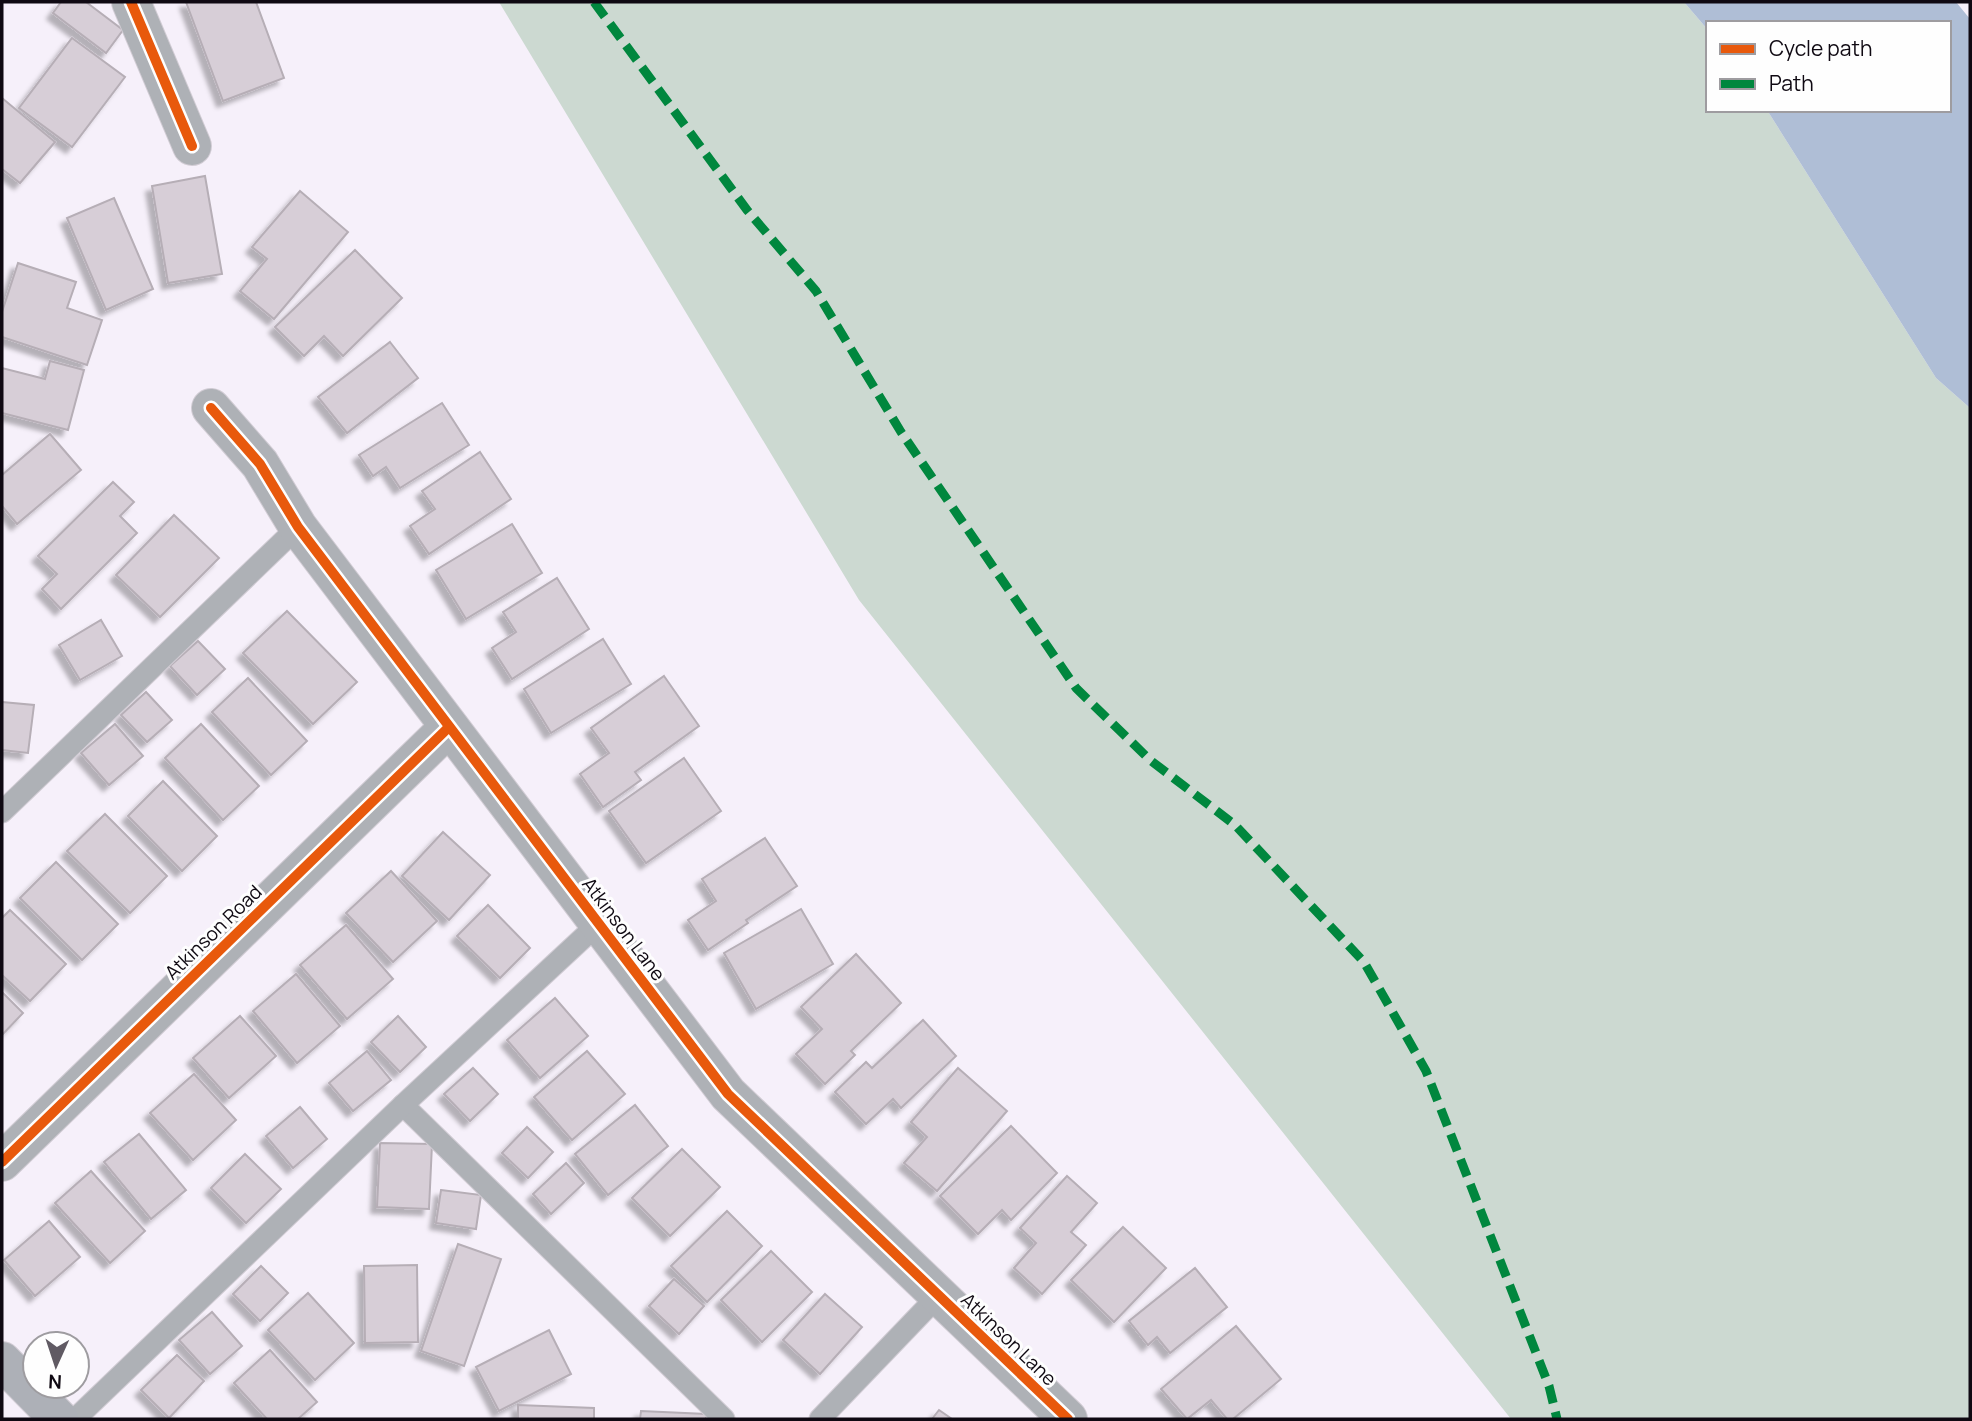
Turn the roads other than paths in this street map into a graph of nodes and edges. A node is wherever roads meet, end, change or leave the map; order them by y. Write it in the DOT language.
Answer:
graph roads {
  1 [pos="131,2"];
  2 [pos="192,146"];
  3 [pos="211,408"];
  4 [pos="298,527"];
  5 [pos="449,727"];
  6 [pos="2,812"];
  7 [pos="598,924"];
  8 [pos="403,1105"];
  9 [pos="2,1162"];
  10 [pos="938,1296"];
  11 [pos="2,1361"];
  12 [pos="59,1419"];
  13 [pos="75,1419"];
  14 [pos="724,1419"];
  15 [pos="821,1419"];
  16 [pos="1068,1419"];
  1 -- 2 [label="street"];
  3 -- 4 [label="street, Atkinson Lane"];
  4 -- 5 [label="street, Atkinson Lane"];
  4 -- 6 [label="lane"];
  5 -- 7 [label="street, Atkinson Lane"];
  5 -- 9 [label="street, Atkinson Road"];
  7 -- 8 [label="lane"];
  7 -- 10 [label="street, Atkinson Lane"];
  8 -- 13 [label="lane"];
  8 -- 14 [label="lane"];
  10 -- 15 [label="lane"];
  10 -- 16 [label="street, Atkinson Lane"];
  11 -- 12 [label="street"];
}
